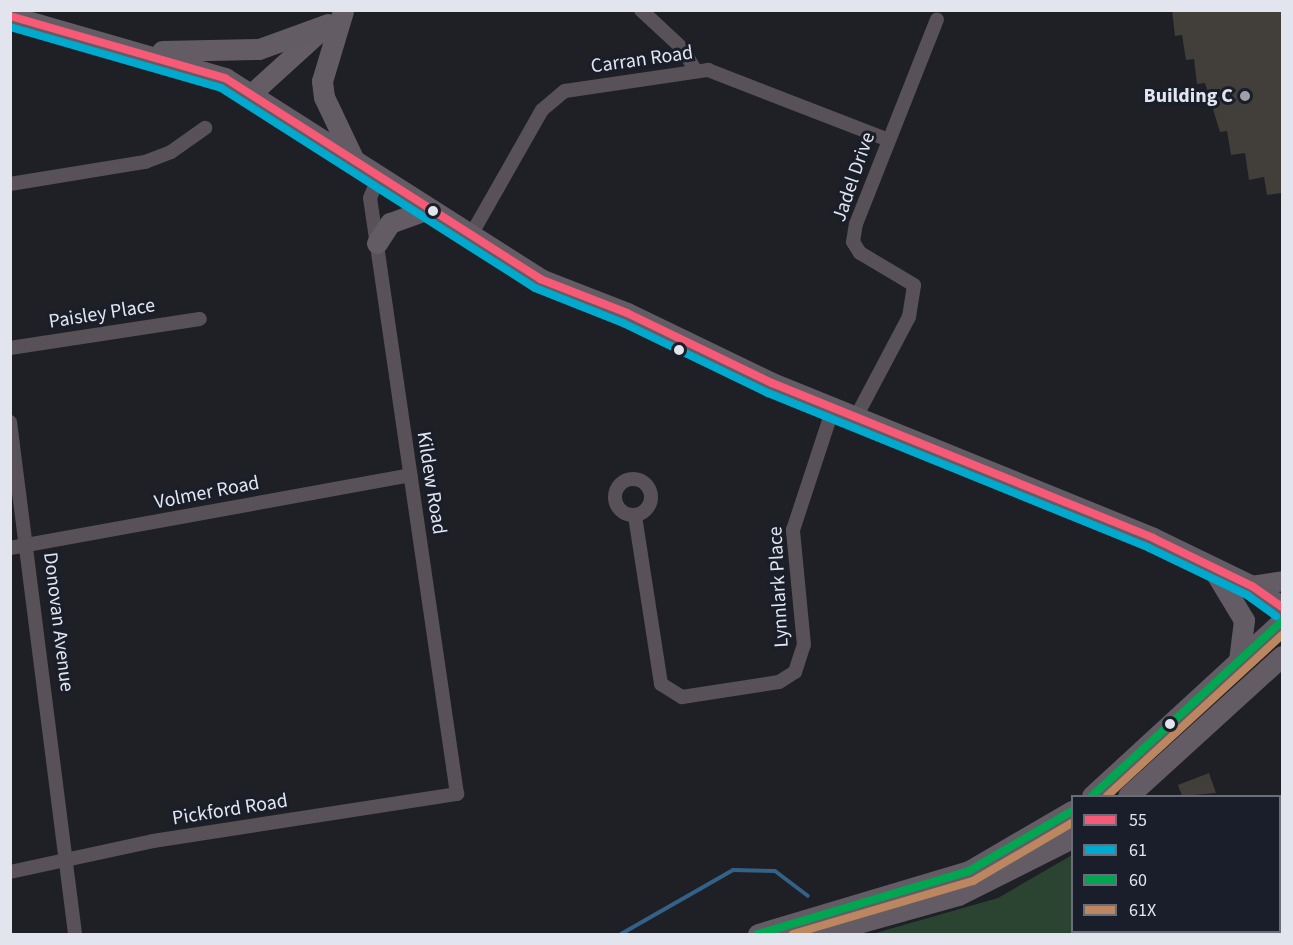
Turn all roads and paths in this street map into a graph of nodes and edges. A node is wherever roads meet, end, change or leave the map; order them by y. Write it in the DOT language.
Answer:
graph roads {
  1 [pos="641,10"];
  2 [pos="339,14"];
  3 [pos="10,15"];
  4 [pos="937,19"];
  5 [pos="125,51"];
  6 [pos="696,71"];
  7 [pos="253,93"];
  8 [pos="205,128"];
  9 [pos="886,140"];
  10 [pos="354,161"];
  11 [pos="378,178"];
  12 [pos="10,184"];
  13 [pos="426,210"];
  14 [pos="471,235"];
  15 [pos="377,243"];
  16 [pos="200,319"];
  17 [pos="10,348"];
  18 [pos="833,408"];
  19 [pos="856,417"];
  20 [pos="10,422"];
  21 [pos="410,475"];
  22 [pos="635,516"];
  23 [pos="29,546"];
  24 [pos="10,548"];
  25 [pos="1212,566"];
  26 [pos="1282,581"];
  27 [pos="1252,586"];
  28 [pos="1282,607"];
  29 [pos="1282,621"];
  30 [pos="1282,656"];
  31 [pos="1239,661"];
  32 [pos="1282,672"];
  33 [pos="1239,696"];
  34 [pos="457,795"];
  35 [pos="1093,795"];
  36 [pos="1129,795"];
  37 [pos="1071,812"];
  38 [pos="1071,838"];
  39 [pos="64,864"];
  40 [pos="10,872"];
  41 [pos="75,934"];
  42 [pos="759,934"];
  43 [pos="819,934"];
  1 -- 6 [label="street"];
  2 -- 5 [label="main road"];
  2 -- 7 [label="main road"];
  2 -- 10 [label="main road"];
  3 -- 5 [label="main road"];
  4 -- 9 [label="street, Jadel Drive"];
  5 -- 7 [label="main road"];
  6 -- 9 [label="street, Carran Road"];
  6 -- 14 [label="street, Carran Road"];
  7 -- 10 [label="main road"];
  8 -- 12 [label="street"];
  9 -- 19 [label="street, Jadel Drive"];
  10 -- 11 [label="main road"];
  11 -- 13 [label="main road"];
  11 -- 15 [label="street, Kildew Road"];
  13 -- 14 [label="main road"];
  13 -- 15 [label="main road"];
  14 -- 18 [label="main road"];
  15 -- 21 [label="street, Kildew Road"];
  16 -- 17 [label="street, Paisley Place"];
  18 -- 19 [label="main road"];
  18 -- 22 [label="street, Lynnlark Place"];
  19 -- 25 [label="main road"];
  20 -- 23 [label="street, Donovan Avenue"];
  21 -- 23 [label="street, Volmer Road"];
  21 -- 34 [label="street, Kildew Road"];
  23 -- 24 [label="street, Volmer Road"];
  23 -- 39 [label="street, Donovan Avenue"];
  25 -- 27 [label="main road"];
  25 -- 31 [label="main road"];
  26 -- 27 [label="main road"];
  27 -- 28 [label="main road"];
  29 -- 31 [label="main road"];
  30 -- 33 [label="main road"];
  31 -- 35 [label="main road"];
  32 -- 33 [label="main road"];
  33 -- 36 [label="main road"];
  34 -- 39 [label="street, Pickford Road"];
  37 -- 42 [label="main road"];
  38 -- 43 [label="main road"];
  39 -- 40 [label="street, Pickford Road"];
  39 -- 41 [label="street, Donovan Avenue"];
}
